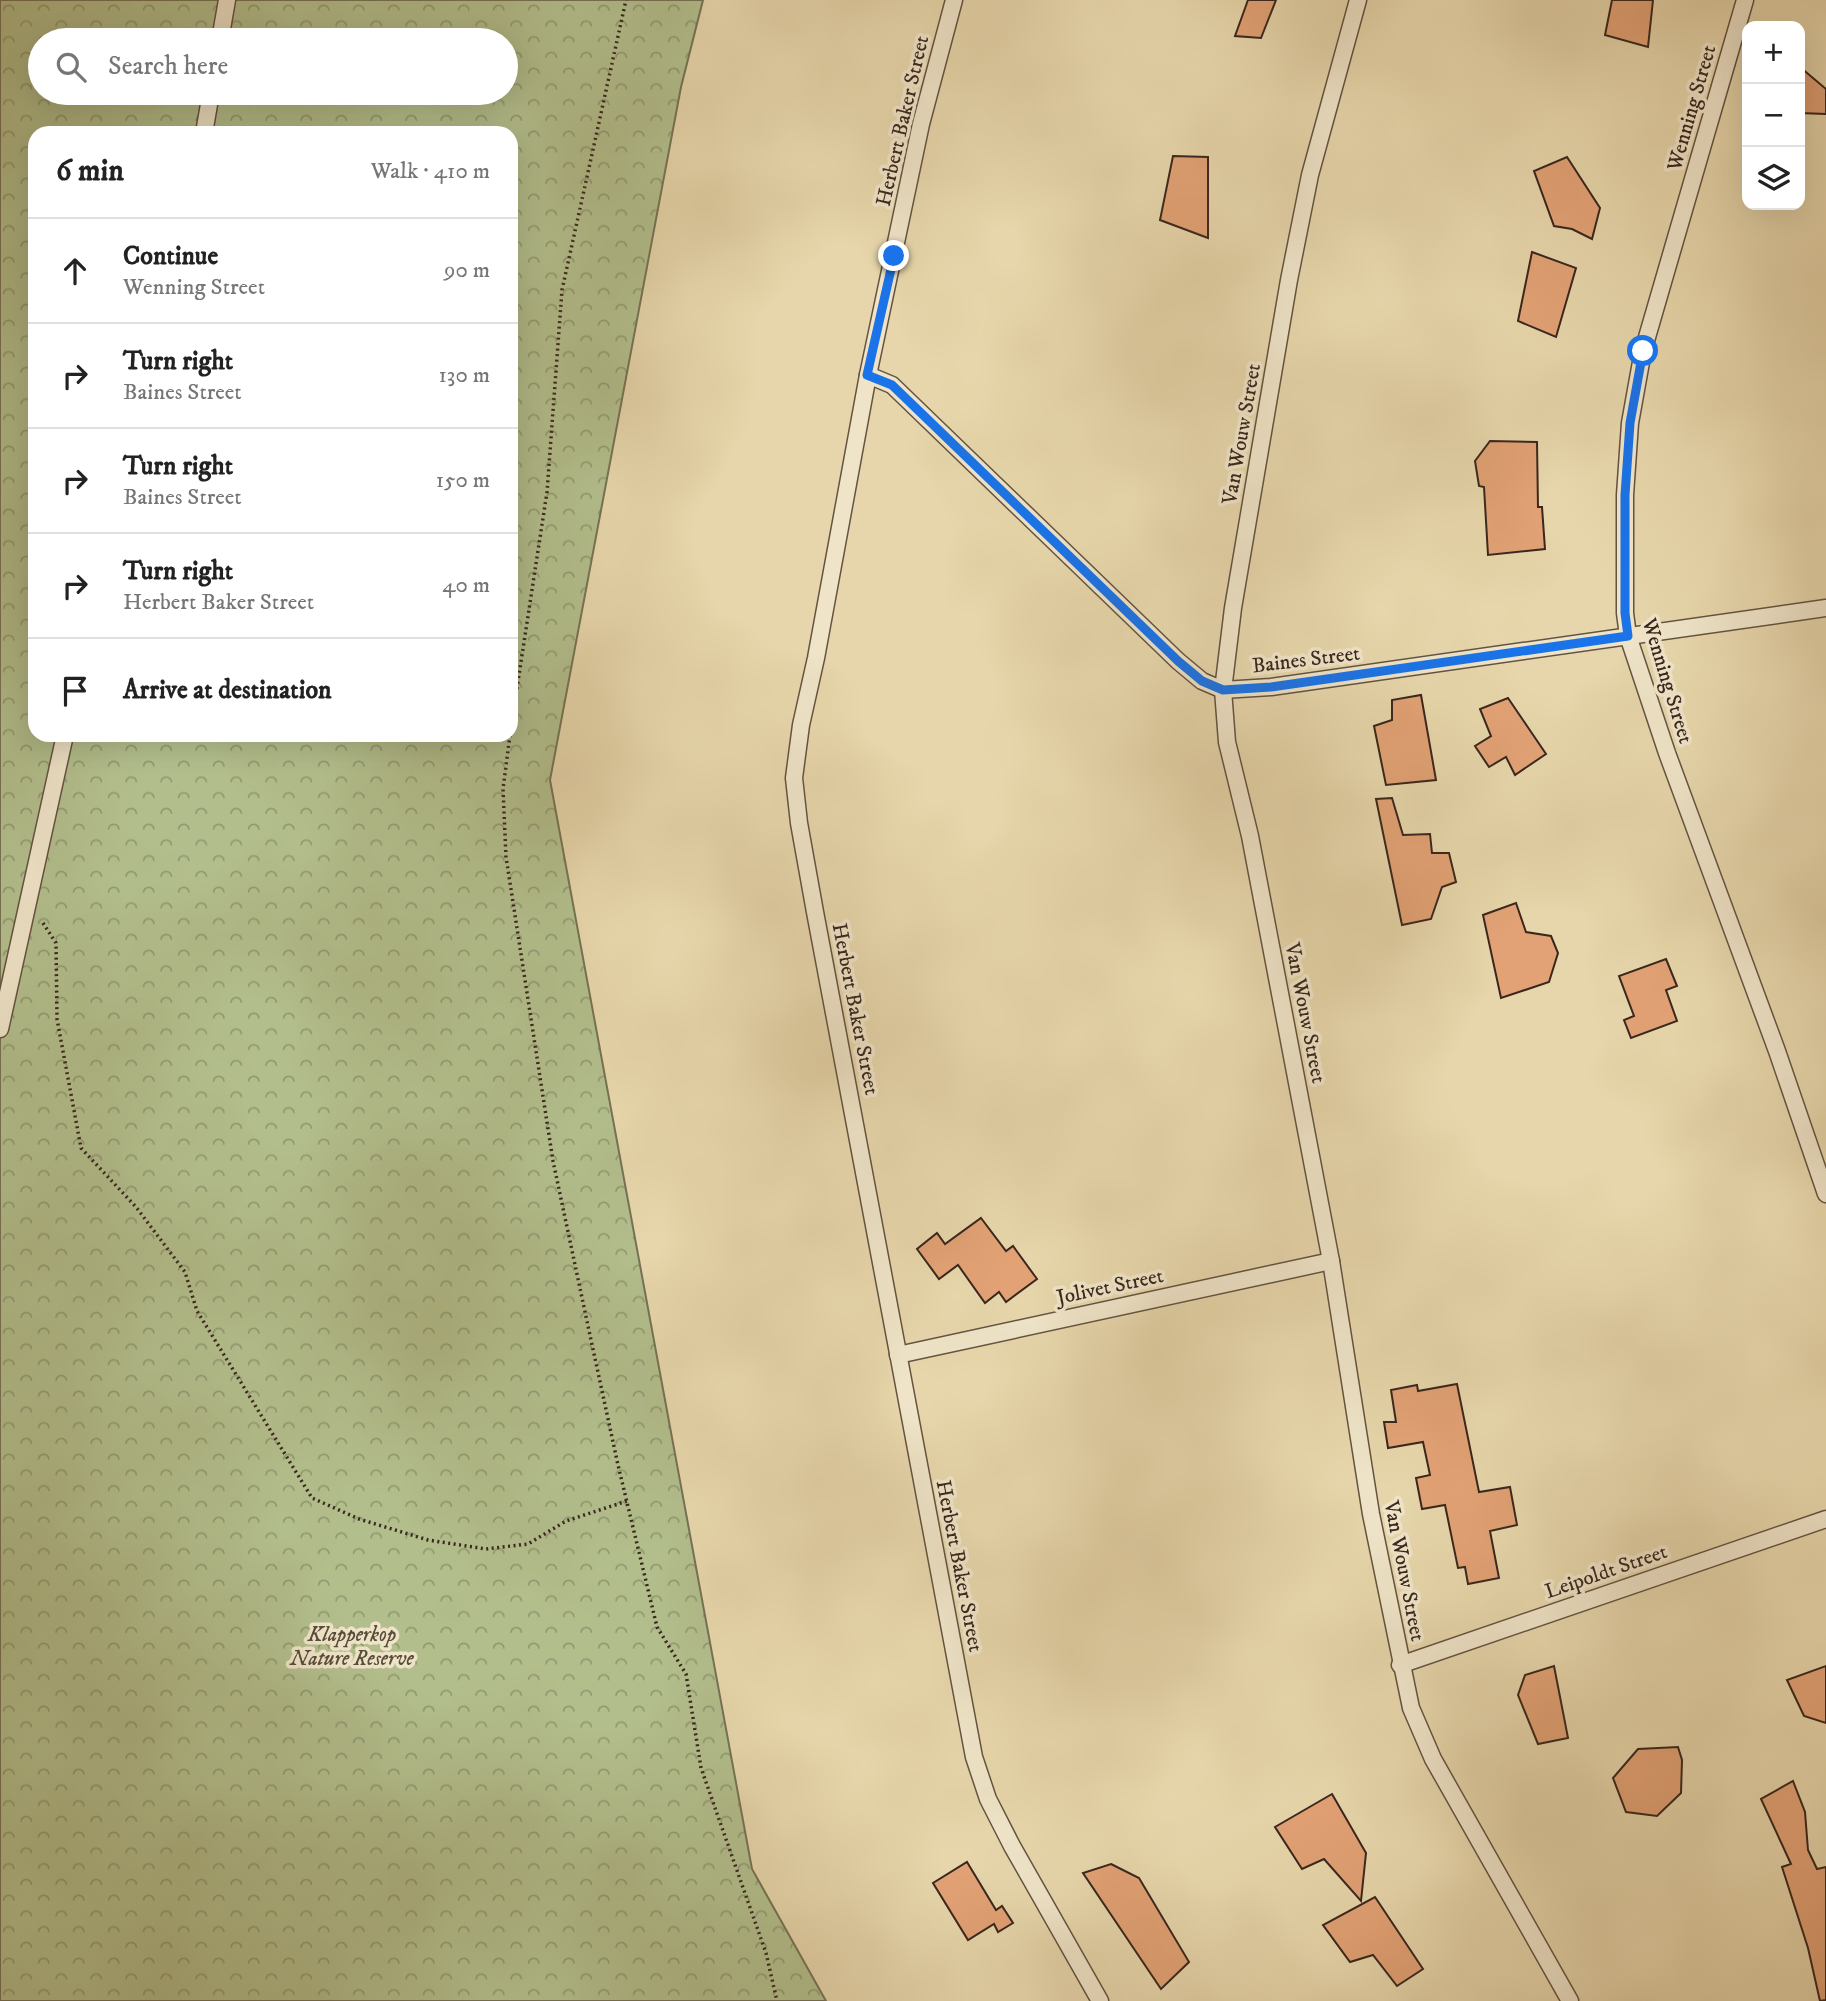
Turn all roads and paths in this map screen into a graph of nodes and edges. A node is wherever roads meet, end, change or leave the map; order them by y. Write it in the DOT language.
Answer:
graph roads {
  1 [pos="227,0"];
  2 [pos="626,0"];
  3 [pos="954,0"];
  4 [pos="1358,0"];
  5 [pos="1745,0"];
  6 [pos="222,28"];
  7 [pos="209,105"];
  8 [pos="205,126"];
  9 [pos="867,375"];
  10 [pos="1826,608"];
  11 [pos="1628,636"];
  12 [pos="518,681"];
  13 [pos="1223,690"];
  14 [pos="63,742"];
  15 [pos="509,742"];
  16 [pos="39,917"];
  17 [pos="0,1029"];
  18 [pos="1826,1194"];
  19 [pos="1331,1261"];
  20 [pos="898,1355"];
  21 [pos="627,1501"];
  22 [pos="1826,1519"];
  23 [pos="1401,1665"];
  24 [pos="777,2001"];
  25 [pos="1100,2001"];
  26 [pos="1570,2001"];
  1 -- 6 [label="street"];
  2 -- 12 [label="path"];
  3 -- 9 [label="street, Herbert Baker Street"];
  4 -- 13 [label="street, Van Wouw Street"];
  5 -- 11 [label="street, Wenning Street"];
  7 -- 8 [label="street"];
  9 -- 13 [label="street"];
  9 -- 20 [label="street, Herbert Baker Street"];
  10 -- 11 [label="street, Baines Street"];
  11 -- 13 [label="street, Baines Street"];
  11 -- 18 [label="street, Wenning Street"];
  13 -- 19 [label="street, Van Wouw Street"];
  14 -- 17 [label="street"];
  15 -- 21 [label="path"];
  16 -- 21 [label="path"];
  19 -- 20 [label="street, Jolivet Street"];
  19 -- 23 [label="street, Van Wouw Street"];
  20 -- 25 [label="street, Herbert Baker Street"];
  21 -- 24 [label="path"];
  22 -- 23 [label="street, Leipoldt Street"];
  23 -- 26 [label="street, Van Wouw Street"];
}
